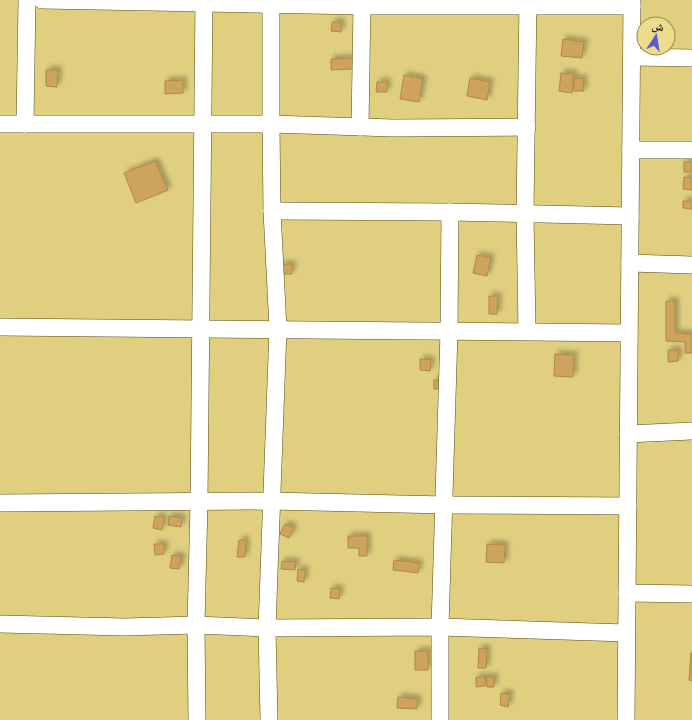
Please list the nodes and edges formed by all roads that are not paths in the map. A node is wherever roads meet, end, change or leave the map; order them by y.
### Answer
1 (27, 0) edge
2 (42, 0) edge
3 (204, 2) edge
4 (271, 2) edge
5 (528, 3) edge
6 (632, 3) edge
7 (362, 6) junction
8 (632, 57) junction
9 (692, 58) edge
10 (0, 124) edge
11 (25, 124) junction
12 (203, 124) junction
13 (271, 124) junction
14 (360, 127) junction
15 (527, 127) junction
16 (631, 150) junction
17 (692, 150) edge
18 (272, 211) junction
19 (450, 212) junction
20 (525, 214) junction
21 (630, 216) junction
22 (630, 264) junction
23 (692, 265) edge
24 (0, 327) edge
25 (201, 328) junction
26 (278, 329) junction
27 (527, 331) junction
28 (449, 332) junction
29 (629, 332) junction
30 (692, 431) edge
31 (628, 434) junction
32 (271, 500) junction
33 (199, 502) junction
34 (0, 503) edge
35 (445, 505) junction
36 (628, 506) junction
37 (627, 593) junction
38 (692, 594) edge
39 (0, 624) edge
40 (196, 625) junction
41 (267, 628) junction
42 (440, 628) junction
43 (626, 632) junction
44 (197, 720) edge
45 (269, 720) edge
46 (440, 720) edge
47 (626, 720) edge

1 - 11 street
2 - 3 street
3 - 4 street
3 - 12 street
4 - 7 street
4 - 13 street
5 - 6 street
5 - 7 street
5 - 15 street
6 - 8 street
7 - 14 street
8 - 9 street
8 - 16 street
10 - 11 street
11 - 12 street
12 - 13 street
12 - 25 street
13 - 14 street
13 - 18 street
14 - 15 street
15 - 20 street
16 - 17 street
16 - 21 street
18 - 19 street
18 - 26 street
19 - 20 street
19 - 28 street
20 - 21 street
20 - 27 street
21 - 22 street
22 - 23 street
22 - 29 street
24 - 25 street
25 - 26 street
25 - 33 street
26 - 28 street
26 - 32 street
27 - 28 street
27 - 29 street
28 - 35 street
29 - 31 street
30 - 31 street
31 - 36 street
32 - 33 street
32 - 35 street
32 - 41 street
33 - 34 street
33 - 40 street
35 - 36 street
35 - 42 street
36 - 37 street
37 - 38 street
37 - 43 street
39 - 40 street
40 - 41 street
40 - 44 street
41 - 42 street
41 - 45 street
42 - 43 street
42 - 46 street
43 - 47 street

